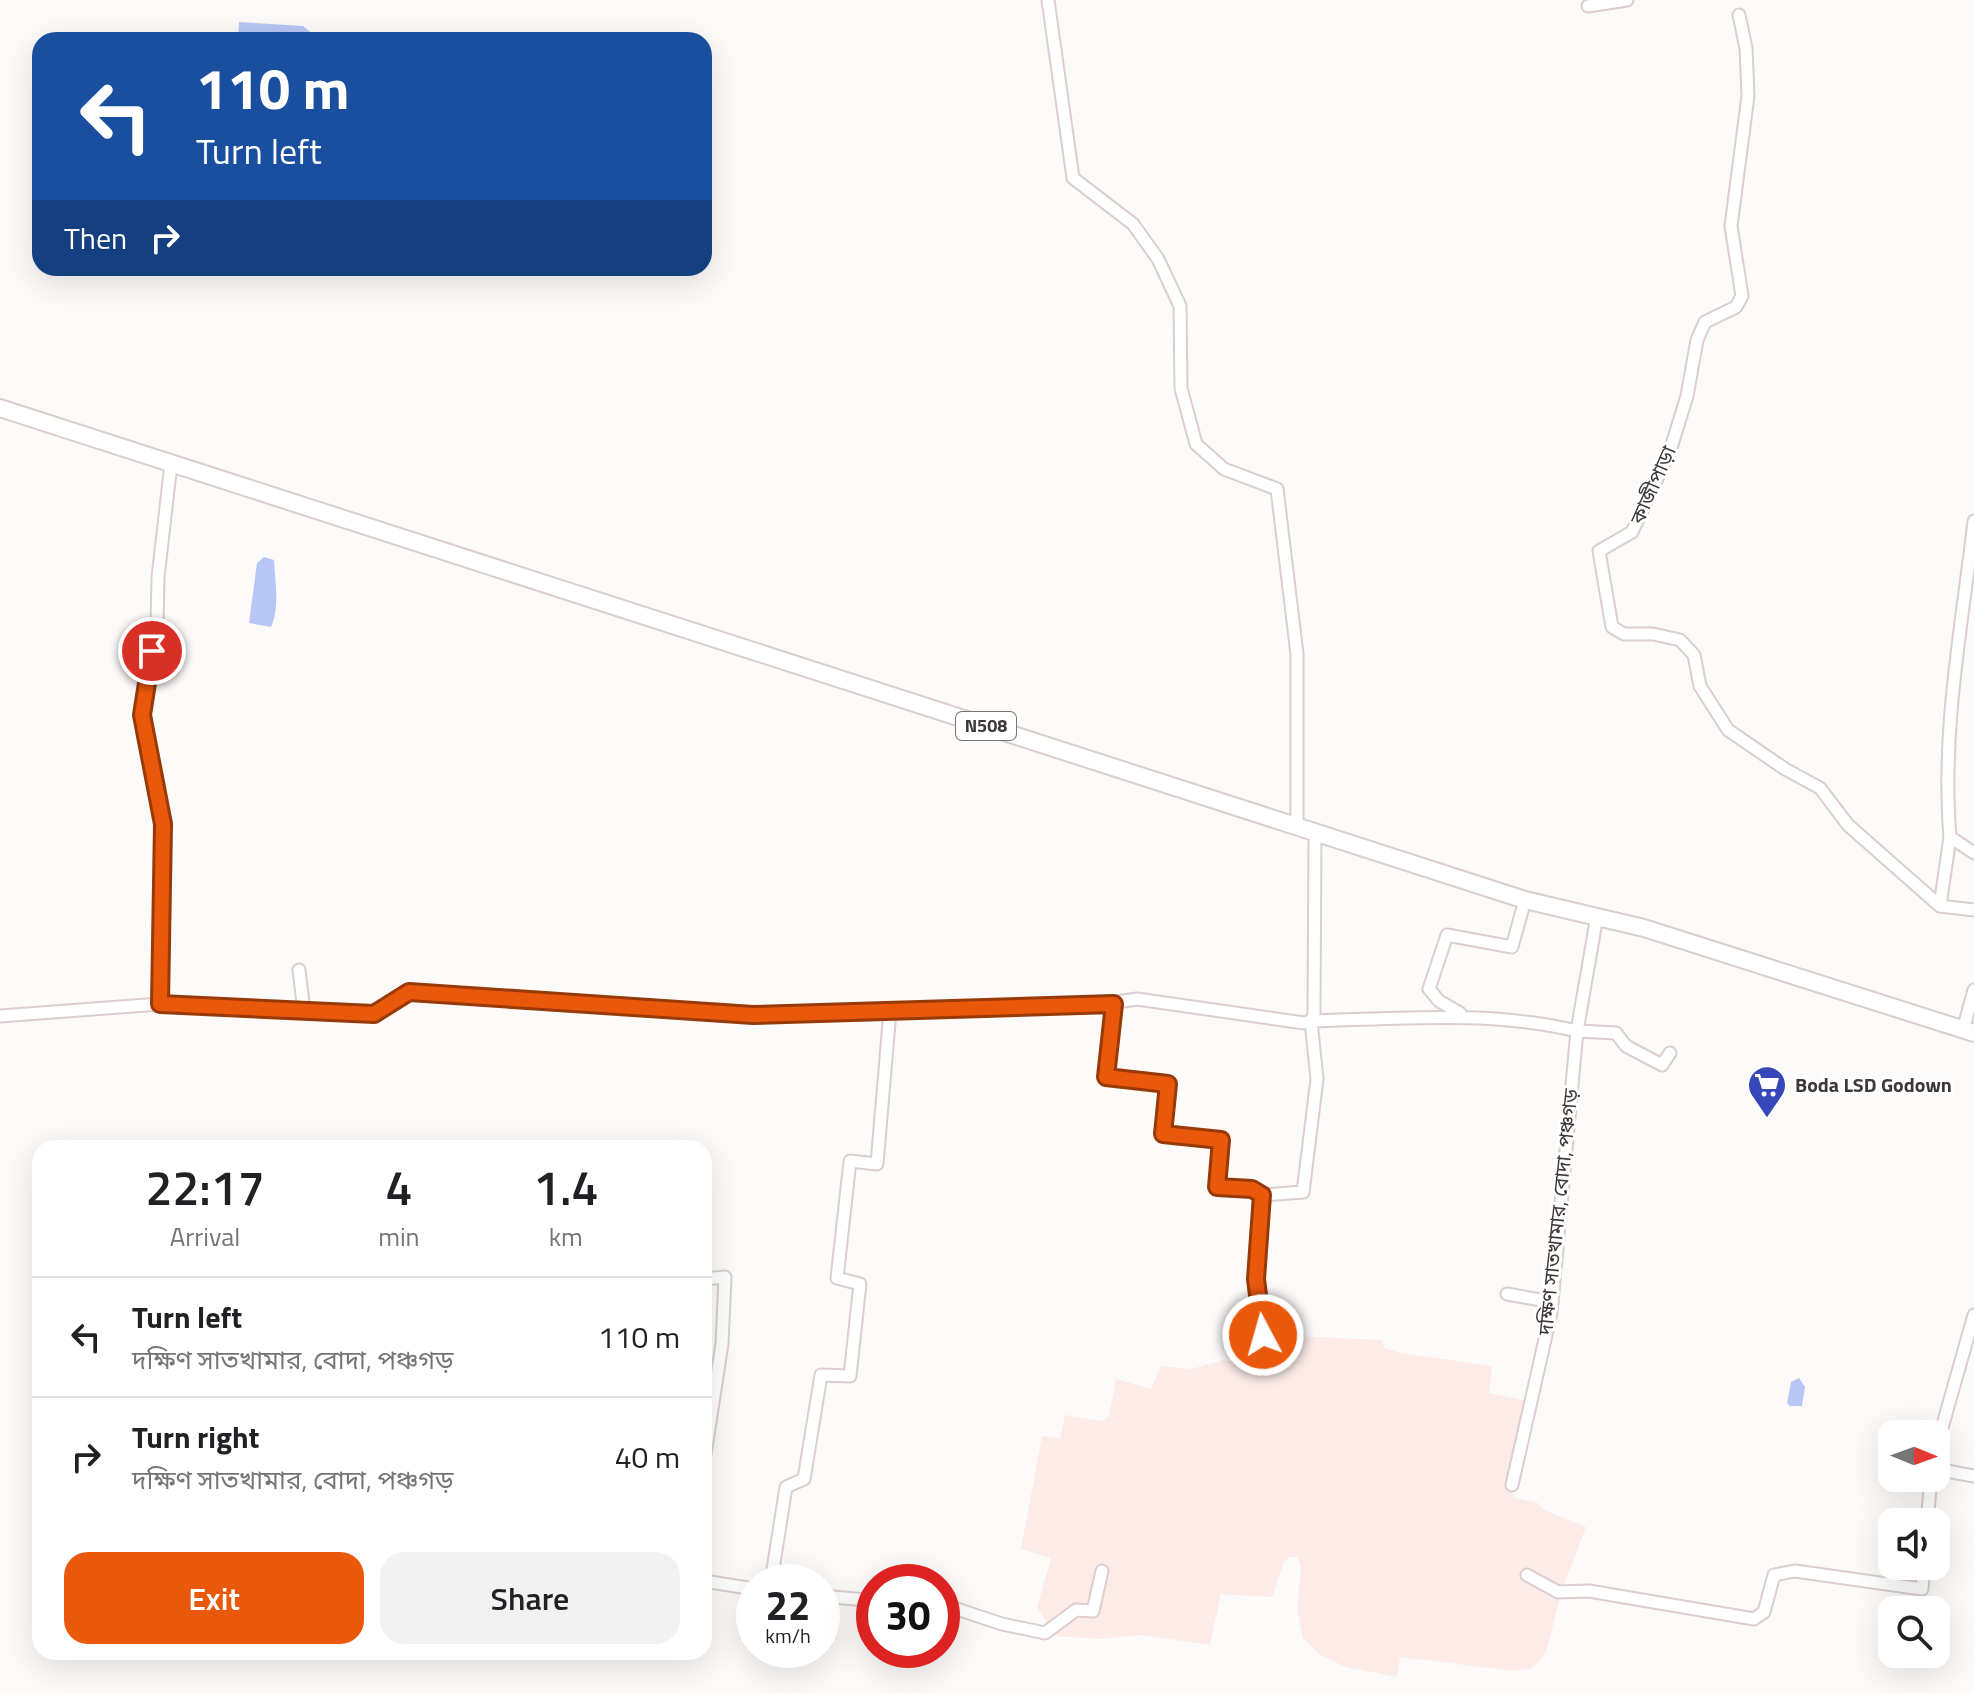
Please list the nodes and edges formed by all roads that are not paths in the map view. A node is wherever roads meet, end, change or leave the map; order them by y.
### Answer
1 (1048, 0) edge
2 (1627, 0) edge
3 (1588, 6) dead end
4 (1739, 15) dead end
5 (0, 408) edge
6 (171, 464) junction
7 (1974, 521) edge
8 (1297, 826) junction
9 (1315, 831) junction
10 (1950, 837) junction
11 (1974, 853) edge
12 (1525, 900) junction
13 (1940, 906) junction
14 (1974, 910) edge
15 (1597, 916) junction
16 (299, 970) dead end
17 (1974, 990) edge
18 (160, 1004) junction
19 (1114, 1004) junction
20 (304, 1011) junction
21 (890, 1011) junction
22 (1460, 1013) dead end
23 (0, 1016) edge
24 (1311, 1021) junction
25 (1577, 1031) junction
26 (1968, 1032) edge
27 (1670, 1053) dead end
28 (1262, 1195) junction
29 (712, 1278) edge
30 (1507, 1294) dead end
31 (1552, 1302) junction
32 (1974, 1315) edge
33 (1263, 1335) dead end
34 (712, 1409) edge
35 (1944, 1420) edge
36 (1950, 1472) edge
37 (1974, 1476) edge
38 (1512, 1485) dead end
39 (774, 1564) edge
40 (1102, 1571) dead end
41 (1527, 1575) dead end
42 (1923, 1580) edge
43 (712, 1582) edge
44 (736, 1586) edge
45 (960, 1610) edge

1 - 8 street
2 - 3 street
4 - 13 street, কাজীপাড়া
5 - 6 highway, N508
6 - 8 highway, N508
6 - 18 street
7 - 10 street
8 - 9 highway, N508
9 - 12 highway, N508
9 - 24 street
10 - 11 street
10 - 13 street
12 - 15 highway, N508
12 - 22 street
13 - 14 street
15 - 25 street, দক্ষিণ সাতখামার, বোদা, পঞ্চগড়
15 - 26 highway, N508
16 - 20 street
17 - 26 street
18 - 20 street
18 - 23 street
19 - 21 street
19 - 24 street
19 - 28 street
20 - 21 street
21 - 39 street
24 - 25 street
24 - 28 street
25 - 27 street
25 - 31 street, দক্ষিণ সাতখামার, বোদা, পঞ্চগড়
28 - 33 street
29 - 34 street
30 - 31 street
31 - 38 street, দক্ষিণ সাতখামার, বোদা, পঞ্চগড়
32 - 35 street
36 - 37 street
40 - 45 street
41 - 42 street
43 - 44 street

